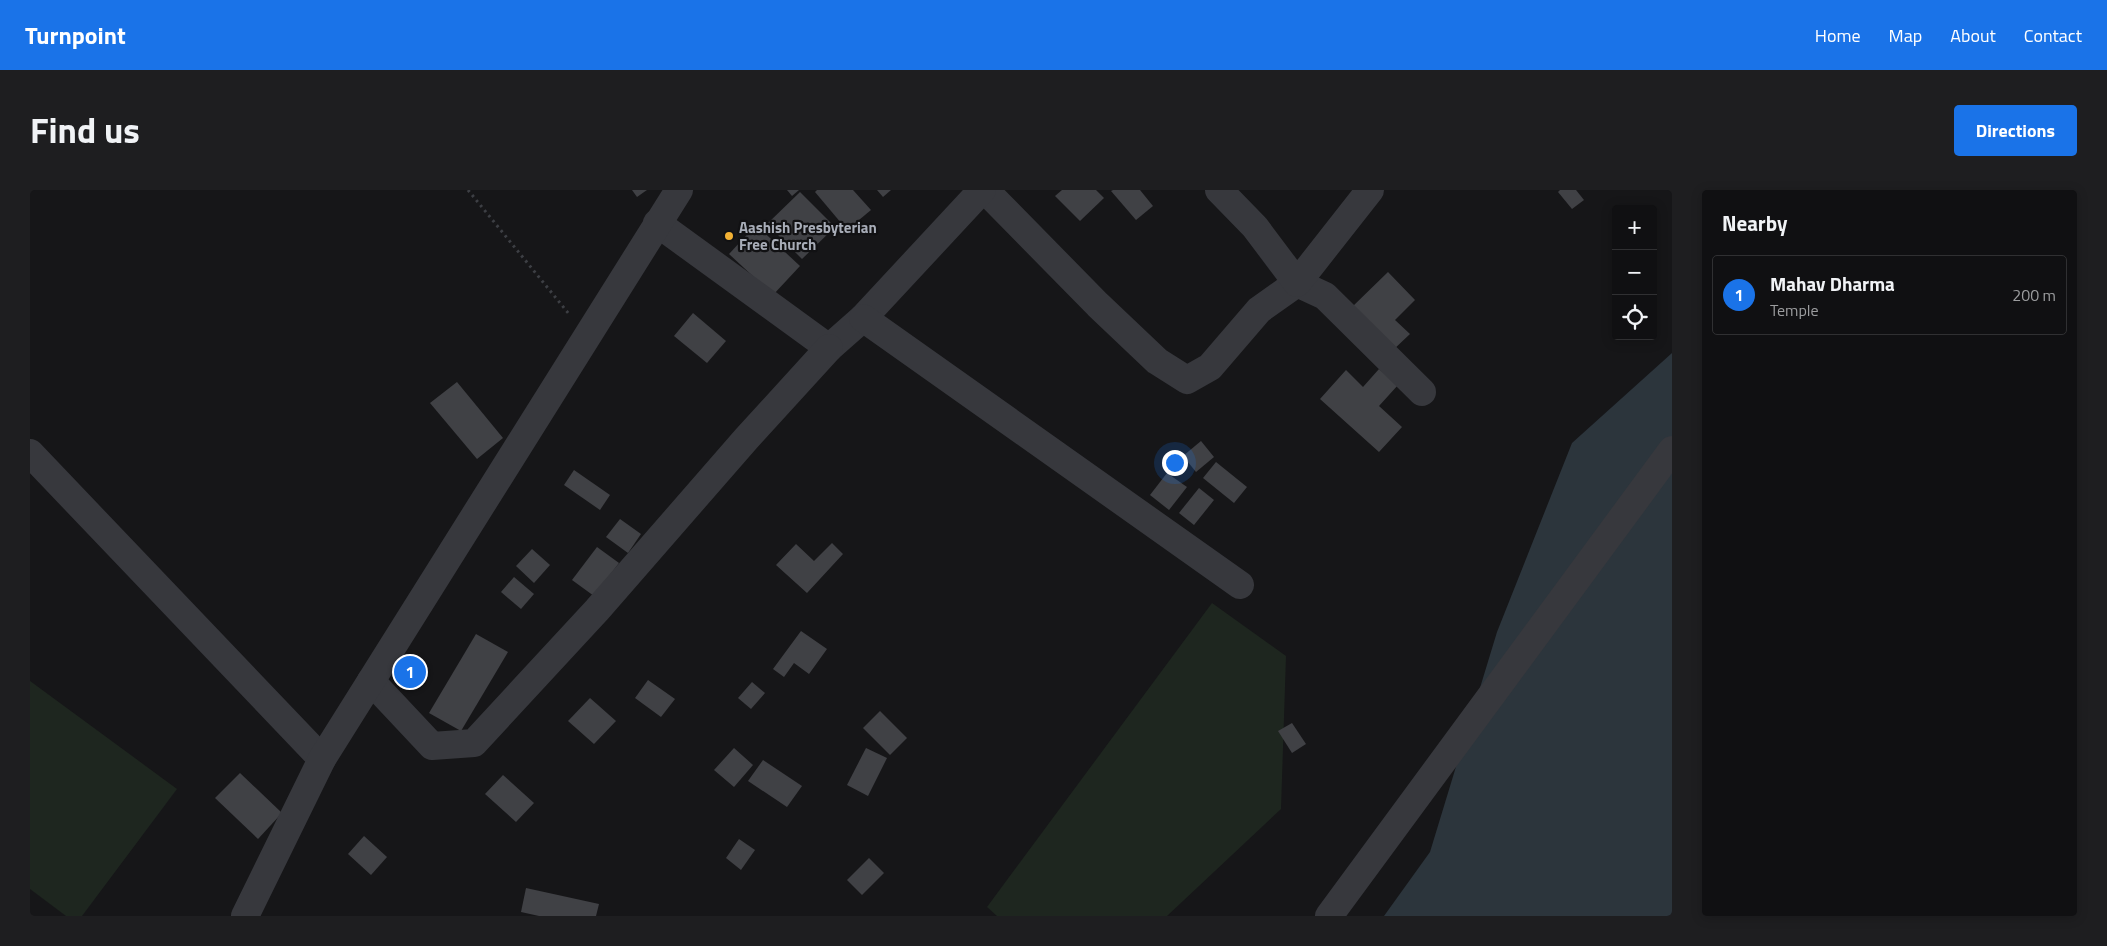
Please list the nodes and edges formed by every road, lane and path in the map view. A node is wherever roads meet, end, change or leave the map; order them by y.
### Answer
1 (468, 190) edge
2 (678, 190) edge
3 (983, 190) edge
4 (1220, 190) edge
5 (1370, 190) edge
6 (657, 223) junction
7 (1297, 283) junction
8 (864, 318) junction
9 (588, 334) junction
10 (829, 348) junction
11 (1422, 392) dead end
12 (1672, 450) edge
13 (30, 453) edge
14 (1240, 585) dead end
15 (372, 681) junction
16 (322, 759) junction
17 (244, 916) edge
18 (1329, 916) edge

1 - 9 path
2 - 6 street
3 - 7 street
3 - 8 street
4 - 7 street
5 - 7 street
6 - 9 street
6 - 10 street
7 - 11 street
8 - 10 street
8 - 14 street
9 - 15 street
10 - 15 street
12 - 18 street
13 - 16 street
15 - 16 street
16 - 17 street

